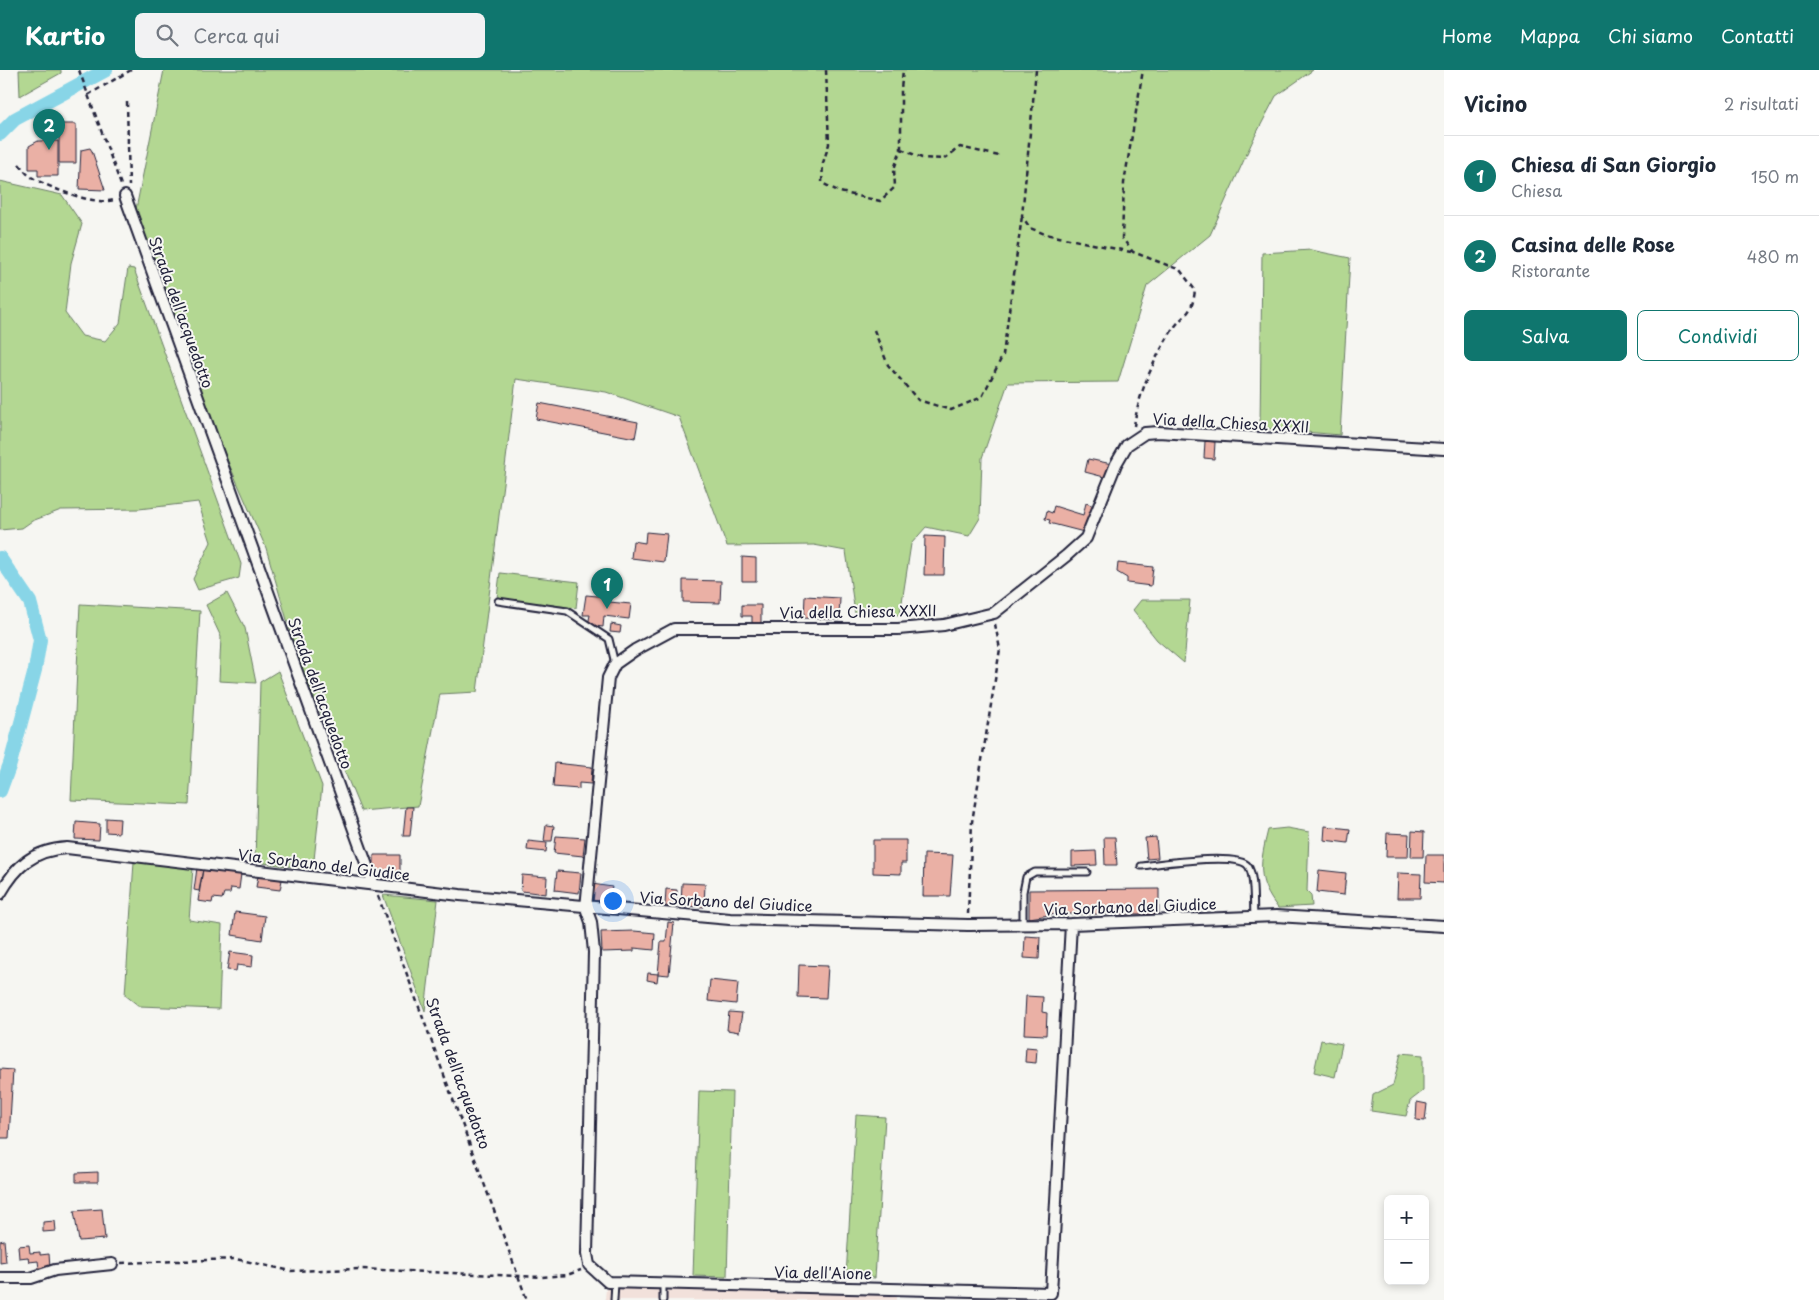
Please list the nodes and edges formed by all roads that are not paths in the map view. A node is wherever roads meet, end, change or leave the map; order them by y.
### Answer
1 (125, 196) road end
2 (1444, 449) edge
3 (498, 601) dead end
4 (615, 664) junction
5 (1141, 866) dead end
6 (1087, 872) dead end
7 (374, 885) junction
8 (0, 894) edge
9 (586, 908) junction
10 (1254, 916) junction
11 (1071, 924) junction
12 (1022, 925) junction
13 (1444, 926) edge
14 (112, 1264) road end
15 (0, 1278) edge
16 (615, 1282) junction
17 (663, 1283) junction
18 (614, 1300) edge
19 (663, 1300) edge

1 - 7 street, Strada dell'acquedotto
2 - 4 street, Via della Chiesa XXXII
3 - 4 lane
4 - 9 street
5 - 10 lane
6 - 12 lane
7 - 8 street, Via Sorbano del Giudice
7 - 9 street, Via Sorbano del Giudice
9 - 12 street, Via Sorbano del Giudice
9 - 16 street, Via dell'Aione
10 - 11 street, Via Sorbano del Giudice
10 - 13 street, Via Sorbano del Giudice
11 - 12 street, Via Sorbano del Giudice
11 - 17 street, Via dell'Aione
14 - 15 street
16 - 17 street, Via dell'Aione
16 - 18 lane
17 - 19 lane

